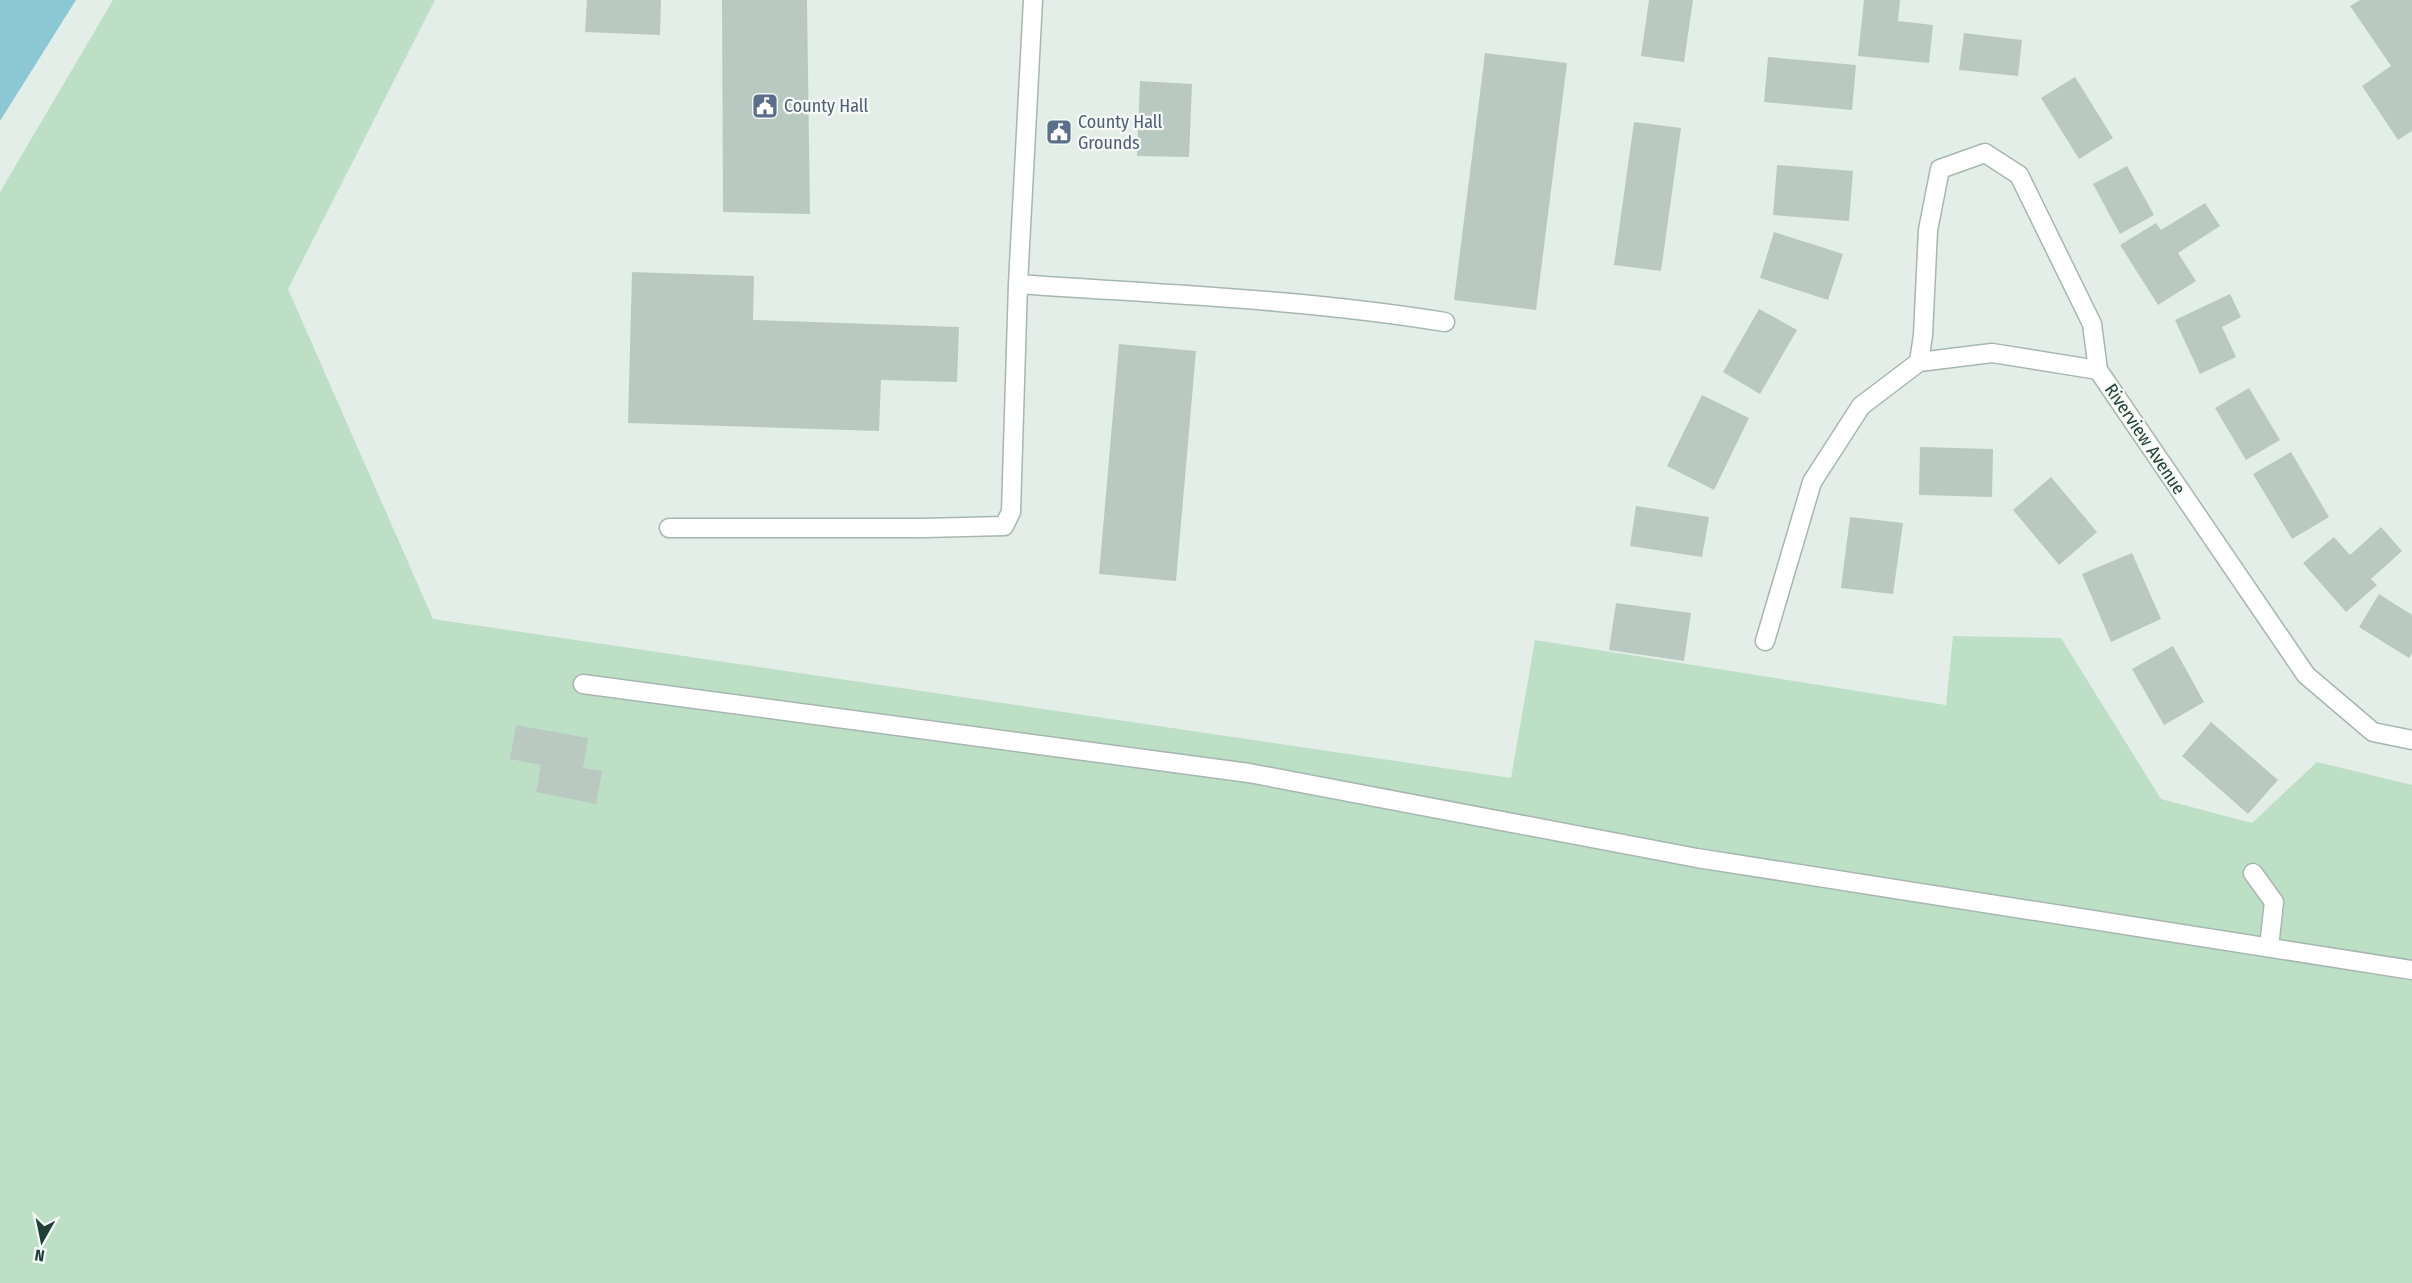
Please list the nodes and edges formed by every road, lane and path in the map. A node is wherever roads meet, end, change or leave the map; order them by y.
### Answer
1 (1033, 0) edge
2 (1018, 284) junction
3 (1445, 322) dead end
4 (1919, 362) junction
5 (2098, 369) junction
6 (669, 528) dead end
7 (1765, 641) dead end
8 (583, 684) dead end
9 (2412, 740) edge
10 (2253, 873) dead end
11 (2269, 947) junction
12 (2412, 970) edge

1 - 2 street
2 - 3 street
2 - 6 street
4 - 5 street, Riverview Avenue
4 - 5 street
4 - 7 street
5 - 9 street, Riverview Avenue
8 - 11 street
10 - 11 street
11 - 12 street

